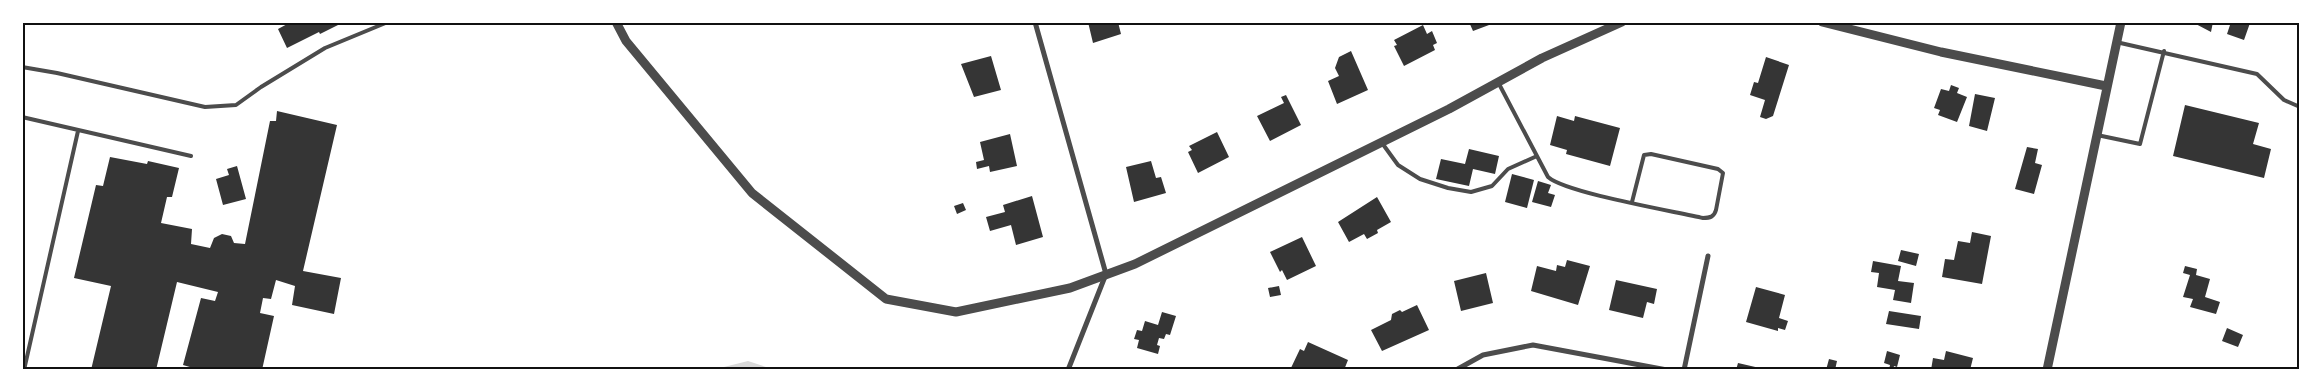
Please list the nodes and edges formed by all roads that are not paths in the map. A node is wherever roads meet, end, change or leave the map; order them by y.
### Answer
1 (388, 22) edge
2 (616, 22) edge
3 (1035, 22) edge
4 (1622, 22) edge
5 (1822, 22) edge
6 (2121, 22) edge
7 (2116, 42) junction
8 (2164, 51) junction
9 (22, 68) edge
10 (1498, 82) junction
11 (2106, 86) junction
12 (2300, 108) edge
13 (22, 117) edge
14 (78, 130) junction
15 (2097, 135) junction
16 (1382, 143) junction
17 (191, 156) dead end
18 (1537, 156) junction
19 (1632, 202) junction
20 (1708, 256) dead end
21 (1106, 274) junction
22 (24, 370) edge
23 (1068, 370) edge
24 (1456, 370) edge
25 (1667, 370) edge
26 (1684, 370) edge
27 (2047, 370) edge

1 - 9 lane
2 - 21 street
3 - 21 street
4 - 10 street
5 - 11 street
6 - 7 street
7 - 8 lane
7 - 11 street
8 - 12 lane
8 - 15 lane
10 - 16 street
10 - 18 lane
11 - 15 street
13 - 14 lane
14 - 17 lane
14 - 22 lane
15 - 27 street
16 - 18 lane
16 - 21 street
18 - 19 lane
19 - 19 lane
20 - 26 street
21 - 23 street
24 - 25 street

